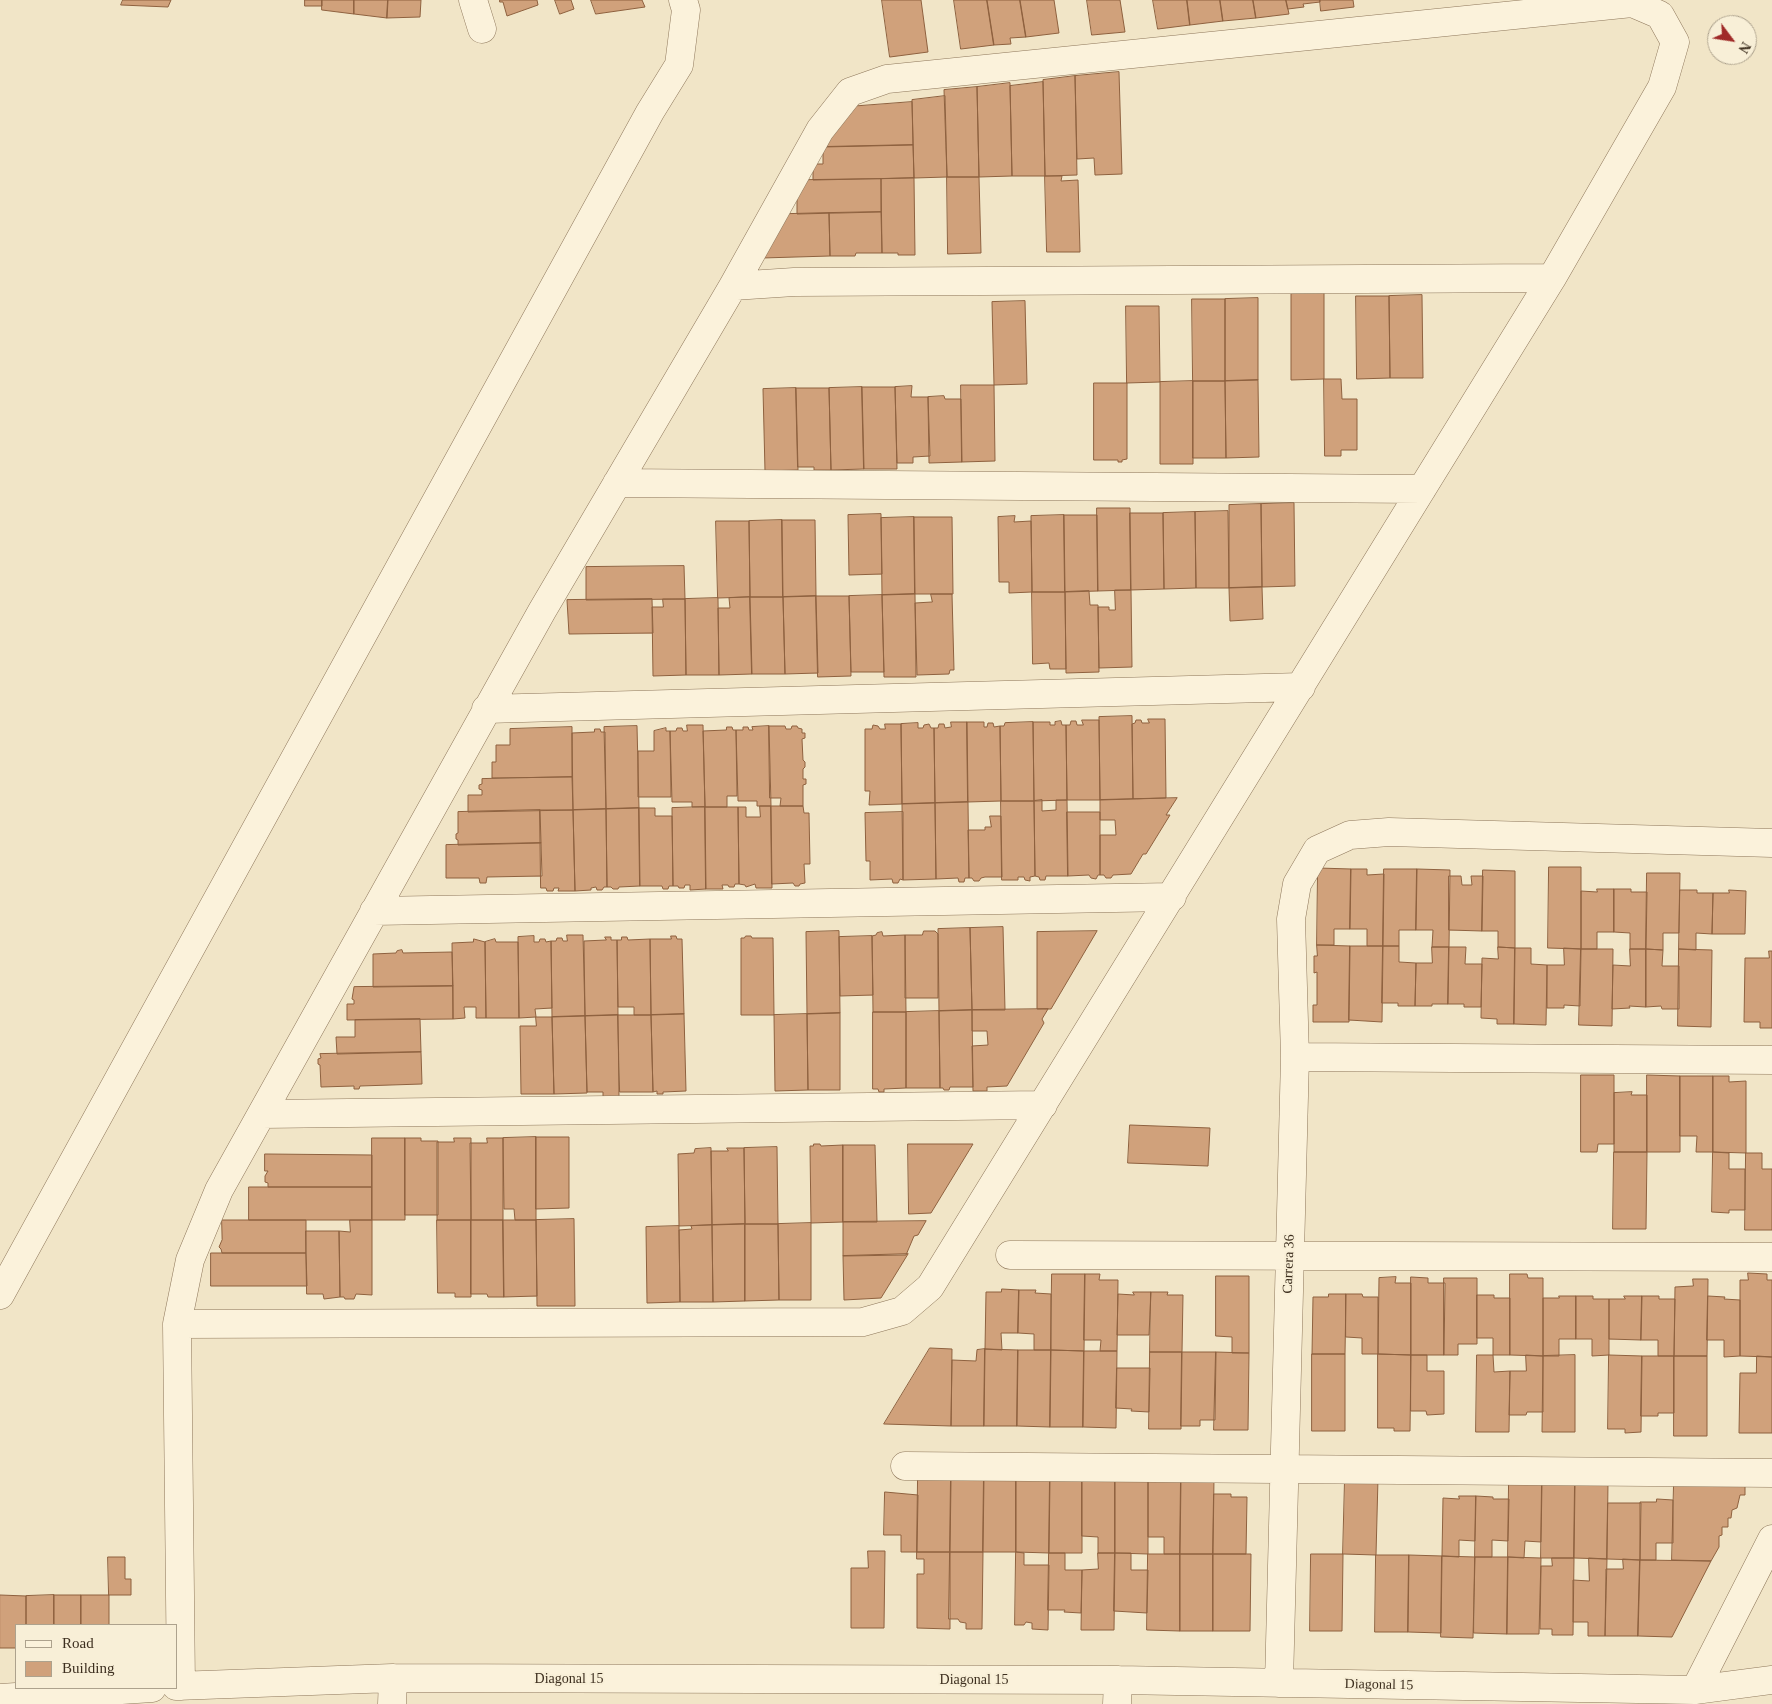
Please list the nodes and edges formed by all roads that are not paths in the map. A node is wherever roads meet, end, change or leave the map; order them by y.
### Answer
1 (473, 0) edge
2 (682, 0) edge
3 (482, 29) dead end
4 (1552, 278) junction
5 (733, 286) junction
6 (617, 483) junction
7 (1422, 490) junction
8 (1301, 687) junction
9 (486, 709) junction
10 (1772, 843) edge
11 (1172, 897) junction
12 (374, 911) junction
13 (1295, 1057) junction
14 (1772, 1060) edge
15 (1043, 1105) junction
16 (262, 1114) junction
17 (1010, 1255) dead end
18 (1290, 1255) junction
19 (1772, 1257) edge
20 (0, 1295) edge
21 (177, 1324) junction
22 (905, 1466) dead end
23 (1284, 1470) junction
24 (1772, 1473) edge
25 (1772, 1539) edge
26 (1772, 1680) edge
27 (1279, 1683) junction
28 (179, 1686) edge
29 (137, 1689) edge
30 (1695, 1690) junction
31 (392, 1691) edge
32 (1117, 1692) edge
33 (0, 1698) edge

1 - 3 street
2 - 20 street
4 - 5 street
4 - 5 street
4 - 7 street
5 - 6 street
6 - 7 street
6 - 9 street
7 - 8 street
8 - 9 street
8 - 11 street
9 - 12 street
10 - 13 street, Carrera 36
11 - 12 street
11 - 15 street
12 - 16 street
13 - 14 street
13 - 18 street, Carrera 36
15 - 16 street
15 - 21 street
16 - 21 street
17 - 18 street
18 - 19 street
18 - 23 street, Carrera 36
21 - 28 street
22 - 23 street
23 - 24 street
23 - 27 street, Carrera 36
25 - 30 street
26 - 30 street, Diagonal 15
27 - 30 street, Diagonal 15
27 - 32 street, Diagonal 15
28 - 31 street, Diagonal 15
29 - 33 street
31 - 32 street, Diagonal 15

